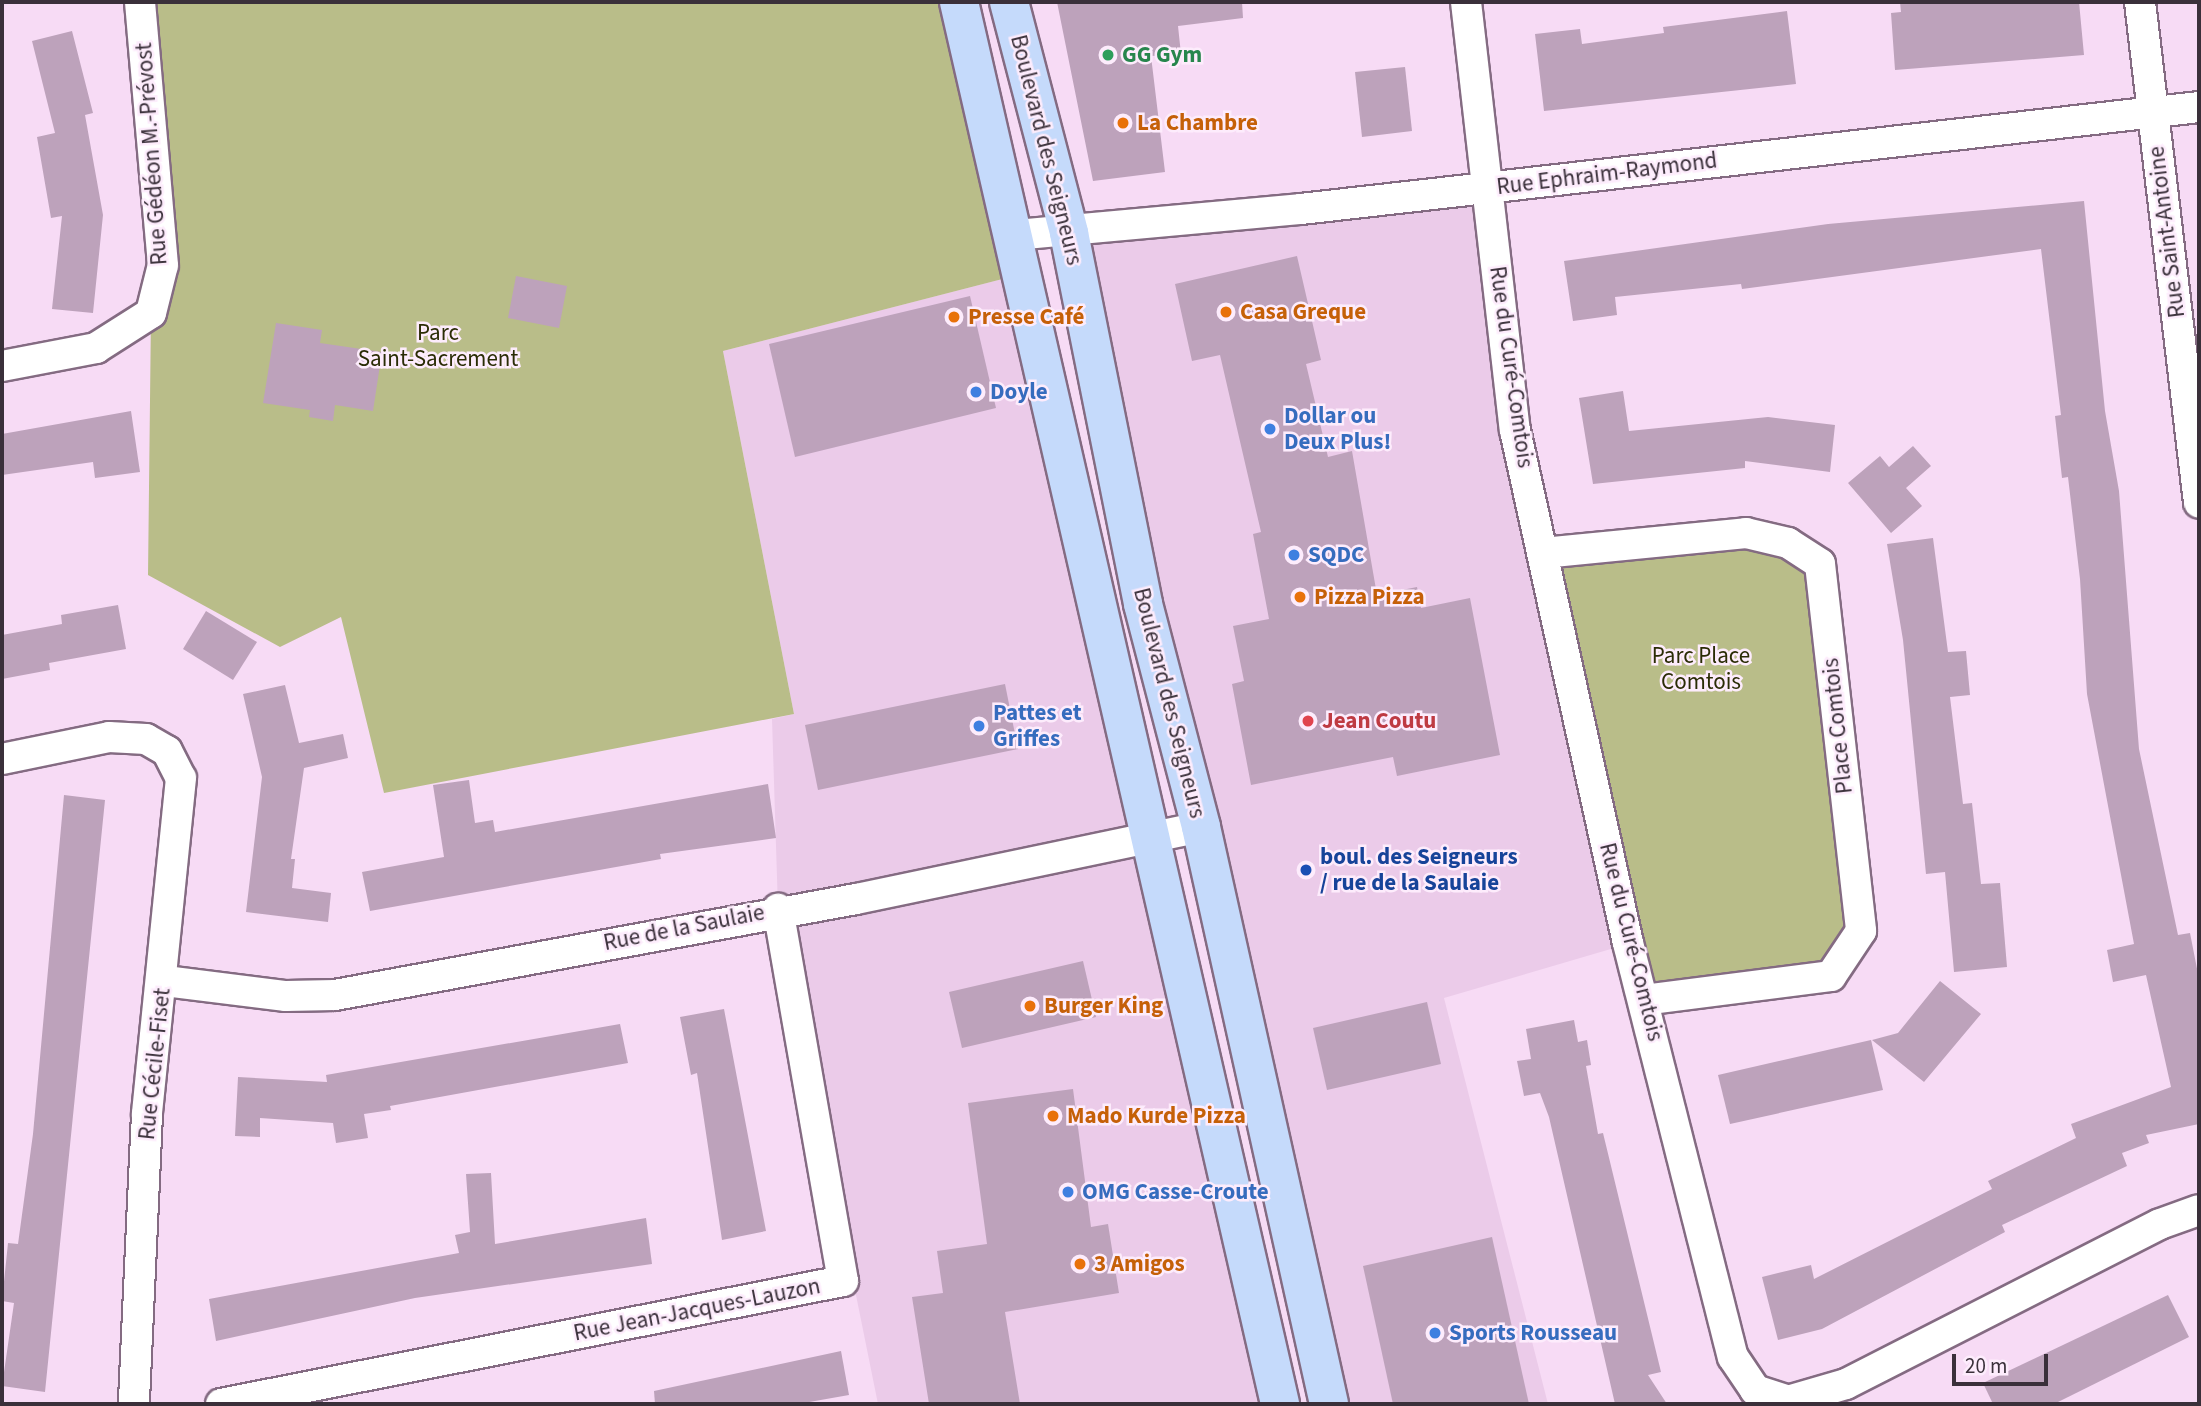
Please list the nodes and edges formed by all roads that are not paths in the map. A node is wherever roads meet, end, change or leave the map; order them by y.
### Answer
1 (140, 2) edge
2 (959, 2) edge
3 (1009, 2) edge
4 (1466, 2) edge
5 (2140, 2) edge
6 (2199, 107) edge
7 (2152, 112) junction
8 (1489, 188) junction
9 (1069, 233) junction
10 (1014, 236) junction
11 (2, 366) edge
12 (2199, 503) edge
13 (1543, 553) junction
14 (2, 759) edge
15 (1201, 827) junction
16 (1150, 841) junction
17 (778, 909) junction
18 (165, 981) junction
19 (1644, 1000) junction
20 (2199, 1210) edge
21 (134, 1404) edge
22 (221, 1404) edge
23 (1280, 1404) edge
24 (1329, 1404) edge

1 - 11 street, Rue Gédéon M.-Prévost
2 - 10 main road, Boulevard des Seigneurs
3 - 9 main road, Boulevard des Seigneurs
4 - 8 street, Rue du Curé-Comtois
5 - 7 street, Rue Saint-Antoine
6 - 7 street, Rue Ephraim-Raymond
7 - 8 street, Rue Ephraim-Raymond
7 - 12 street, Rue Saint-Antoine
8 - 9 street, Rue Ephraim-Raymond
8 - 13 street, Rue du Curé-Comtois
9 - 10 street, Rue Ephraim-Raymond
9 - 15 main road, Boulevard des Seigneurs
10 - 16 main road, Boulevard des Seigneurs
13 - 19 street, Rue du Curé-Comtois
13 - 19 street, Place Comtois
14 - 18 street, Rue Cécile-Fiset
15 - 16 street, Rue de la Saulaie
15 - 24 main road, Boulevard des Seigneurs
16 - 17 street, Rue de la Saulaie
16 - 23 main road, Boulevard des Seigneurs
17 - 18 street, Rue de la Saulaie
17 - 22 street, Rue Jean-Jacques-Lauzon
18 - 21 street, Rue Cécile-Fiset
19 - 20 street, Rue du Curé-Comtois

